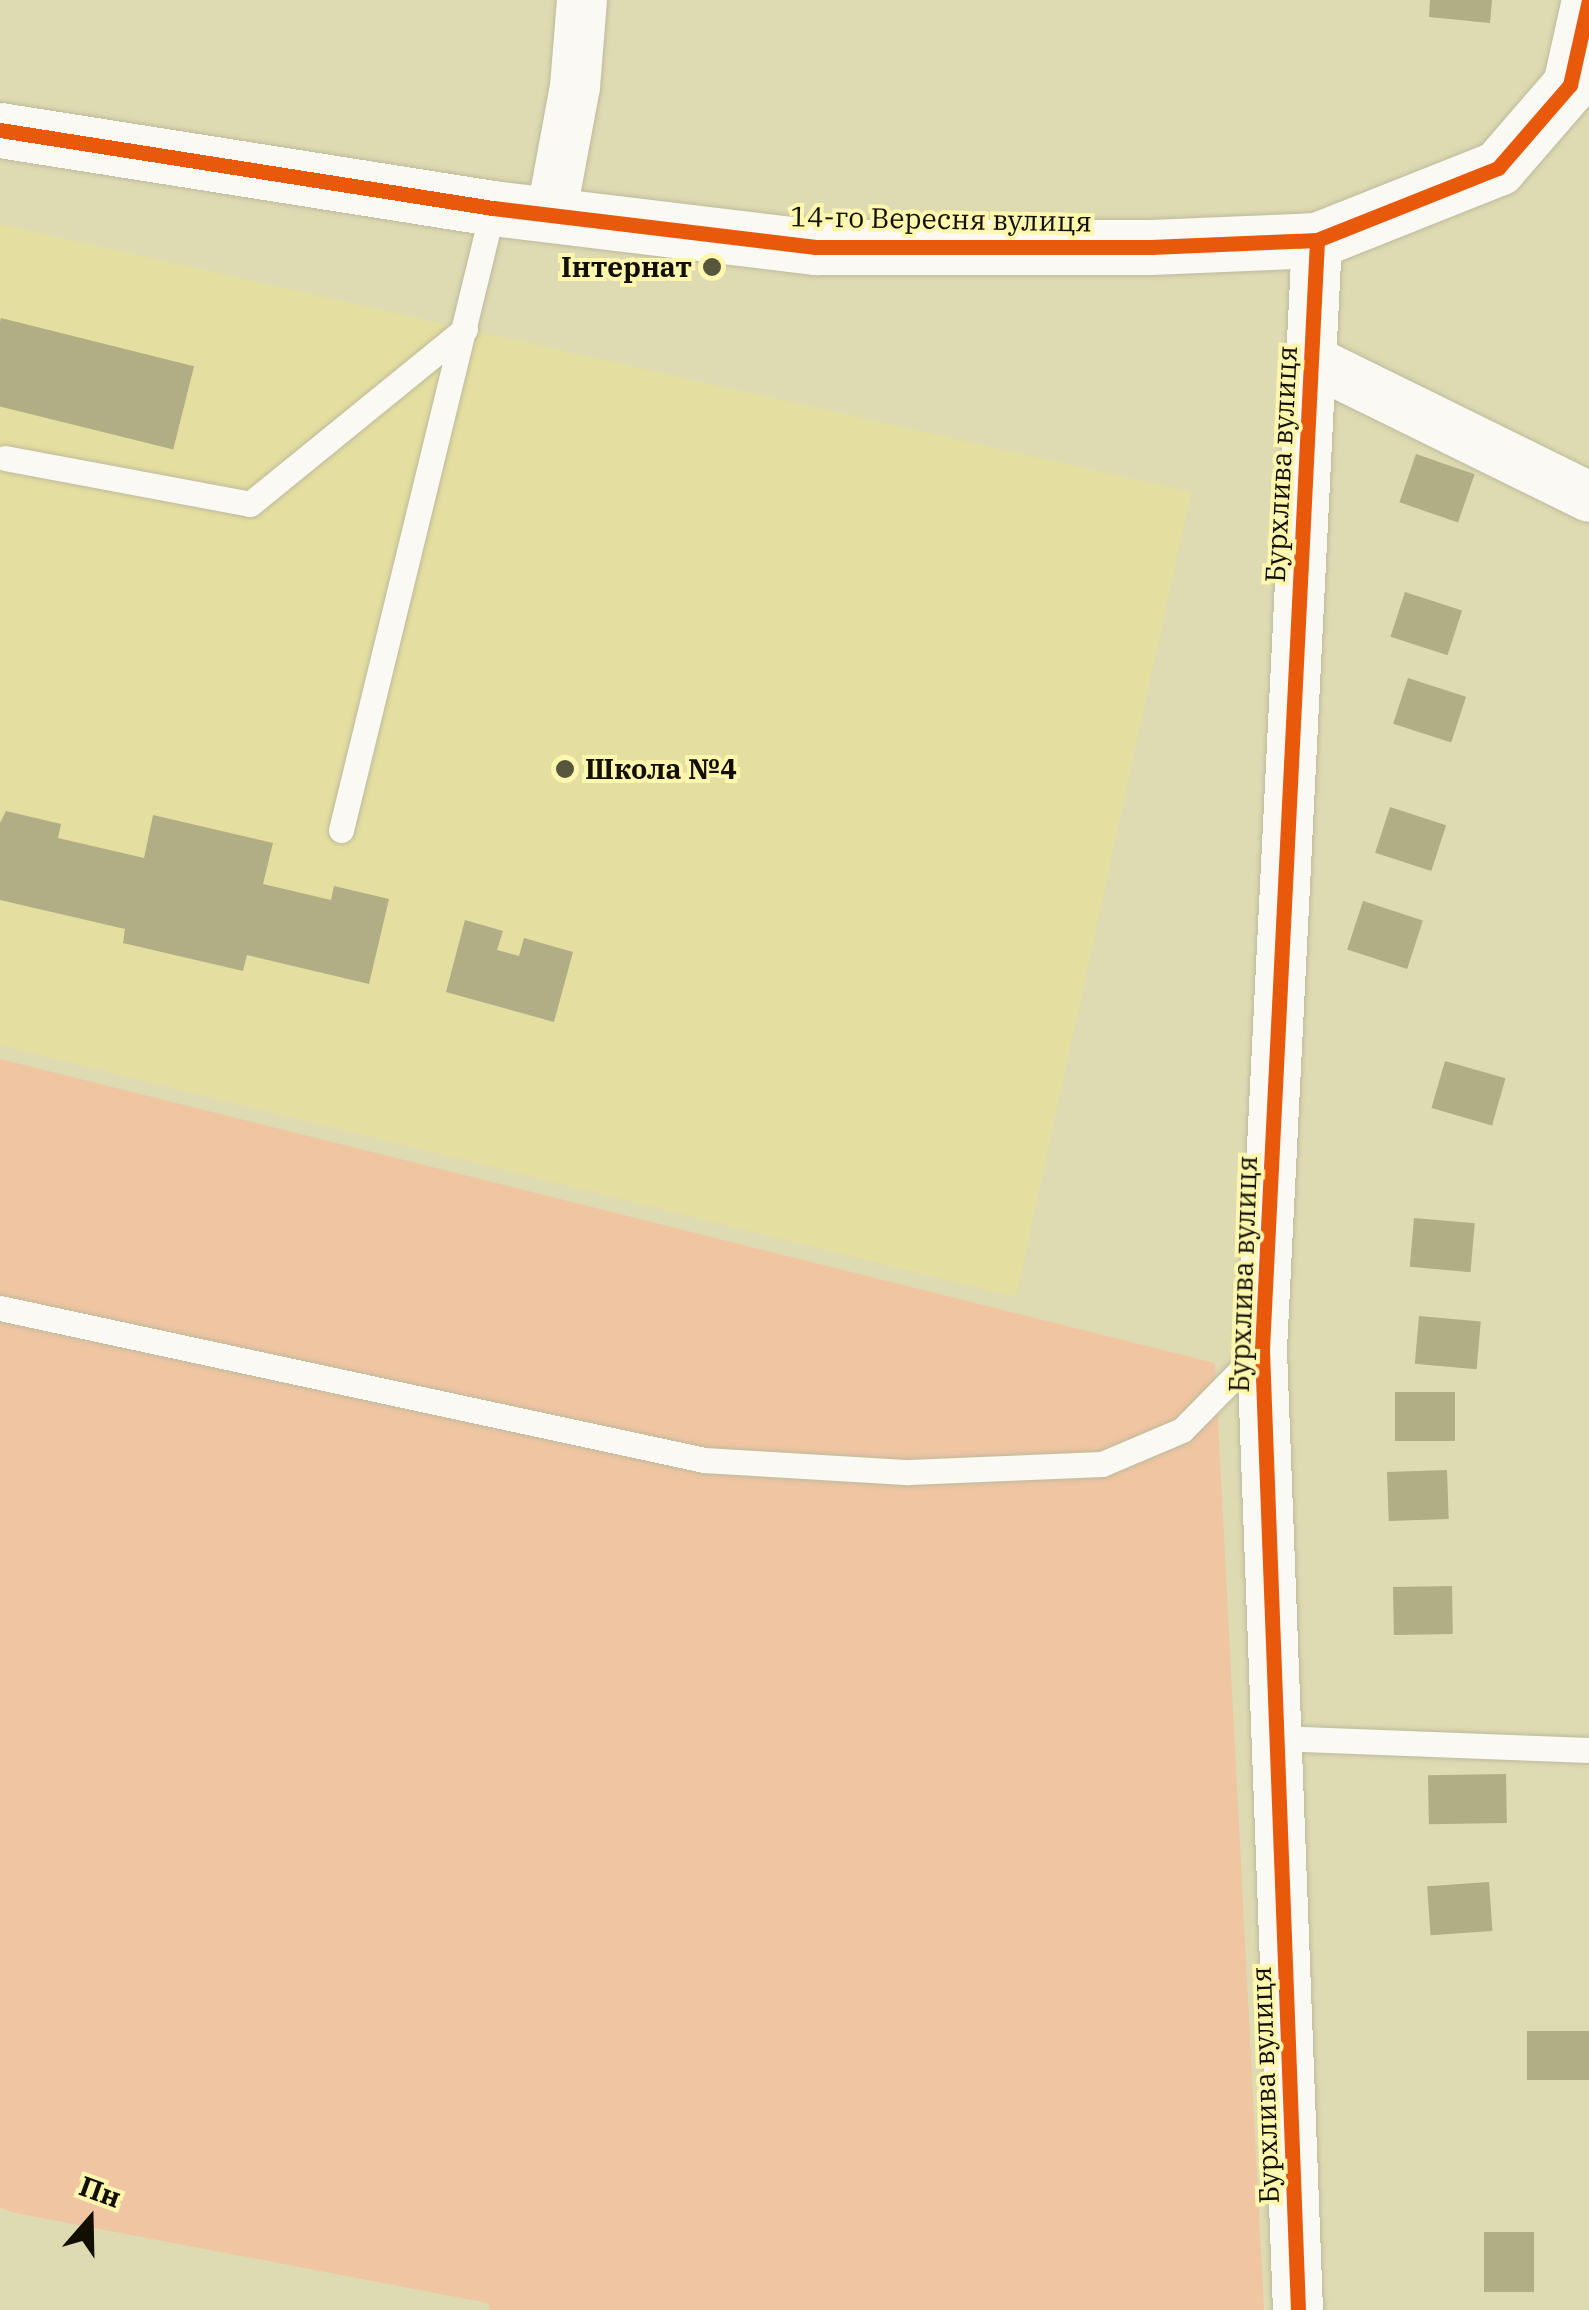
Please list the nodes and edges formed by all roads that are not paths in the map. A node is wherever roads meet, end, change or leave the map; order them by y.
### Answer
1 (582, 0) edge
2 (1588, 0) edge
3 (0, 130) edge
4 (493, 208) junction
5 (551, 216) junction
6 (1317, 240) junction
7 (465, 329) junction
8 (1311, 360) junction
9 (5, 458) dead end
10 (1589, 497) edge
11 (341, 830) dead end
12 (0, 1308) edge
13 (1262, 1350) junction
14 (1276, 1738) junction
15 (1589, 1750) edge
16 (1298, 2310) edge

1 - 5 street
2 - 6 street, 14-го Вересня вулиця
3 - 4 street, 14-го Вересня вулиця
4 - 5 street, 14-го Вересня вулиця
4 - 7 lane
5 - 6 street, 14-го Вересня вулиця
6 - 8 street, Бурхлива вулиця
7 - 9 lane
7 - 11 lane
8 - 10 street, Бурхлива вулиця
8 - 13 street, Бурхлива вулиця
12 - 13 lane
13 - 14 street, Бурхлива вулиця
14 - 15 lane
14 - 16 street, Бурхлива вулиця

